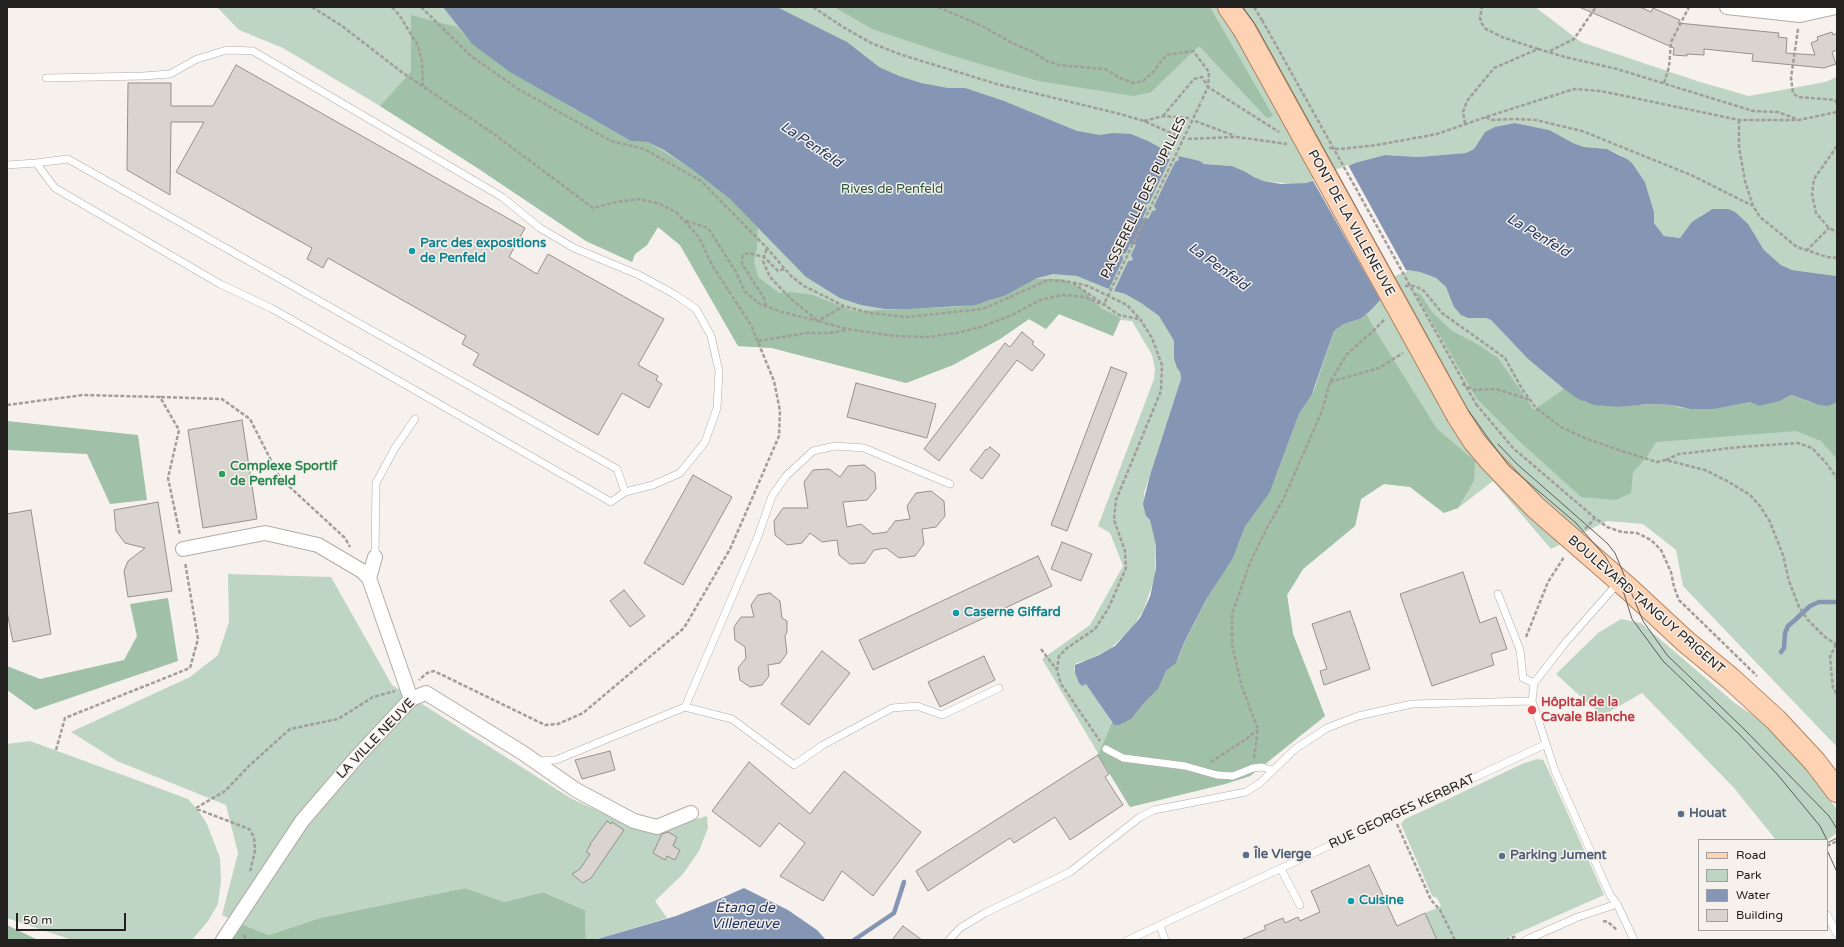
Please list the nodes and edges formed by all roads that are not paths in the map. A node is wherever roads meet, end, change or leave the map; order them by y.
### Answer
1 (1229, 7) edge
2 (1727, 7) edge
3 (1836, 7) edge
4 (1763, 9) edge
5 (46, 78) dead end
6 (36, 163) junction
7 (7, 165) edge
8 (1458, 416) joint
9 (414, 419) dead end
10 (950, 484) dead end
11 (625, 492) junction
12 (183, 549) road end
13 (374, 557) joint
14 (366, 575) junction
15 (1620, 581) junction
16 (1498, 594) dead end
17 (1534, 682) junction
18 (999, 688) dead end
19 (409, 693) junction
20 (1532, 701) junction
21 (685, 707) junction
22 (1546, 744) junction
23 (1106, 749) road end
24 (534, 761) junction
25 (1272, 770) junction
26 (1837, 791) edge
27 (692, 813) dead end
28 (1281, 870) junction
29 (1617, 904) junction
30 (1300, 905) dead end
31 (1828, 917) edge
32 (1160, 926) junction
33 (1837, 934) edge
34 (223, 940) edge
35 (949, 940) edge
36 (1128, 940) edge
37 (1166, 940) edge
38 (1526, 940) edge
39 (1634, 940) edge

1 - 8 main road, PONT DE LA VILLENEUVE, bridge
2 - 4 street
3 - 4 street
5 - 11 lane
6 - 7 lane
6 - 11 lane
6 - 11 lane
8 - 15 main road, BOULEVARD TANGUY PRIGENT
9 - 13 lane
10 - 21 lane
12 - 14 street
13 - 14 street
14 - 19 street
15 - 17 lane
15 - 26 main road, BOULEVARD TANGUY PRIGENT
16 - 17 lane
17 - 20 lane
18 - 21 lane
19 - 24 street, LA VILLE NEUVE
19 - 34 street, LA VILLE NEUVE
20 - 22 lane
20 - 25 lane
21 - 24 lane
22 - 28 lane, RUE GEORGES KERBRAT
22 - 29 lane
23 - 25 lane
24 - 27 street, LA VILLE NEUVE
25 - 35 lane
28 - 30 lane
28 - 32 lane, RUE GEORGES KERBRAT
29 - 38 lane
29 - 39 lane
31 - 33 lane
32 - 36 lane, RUE GEORGES KERBRAT
32 - 37 lane

